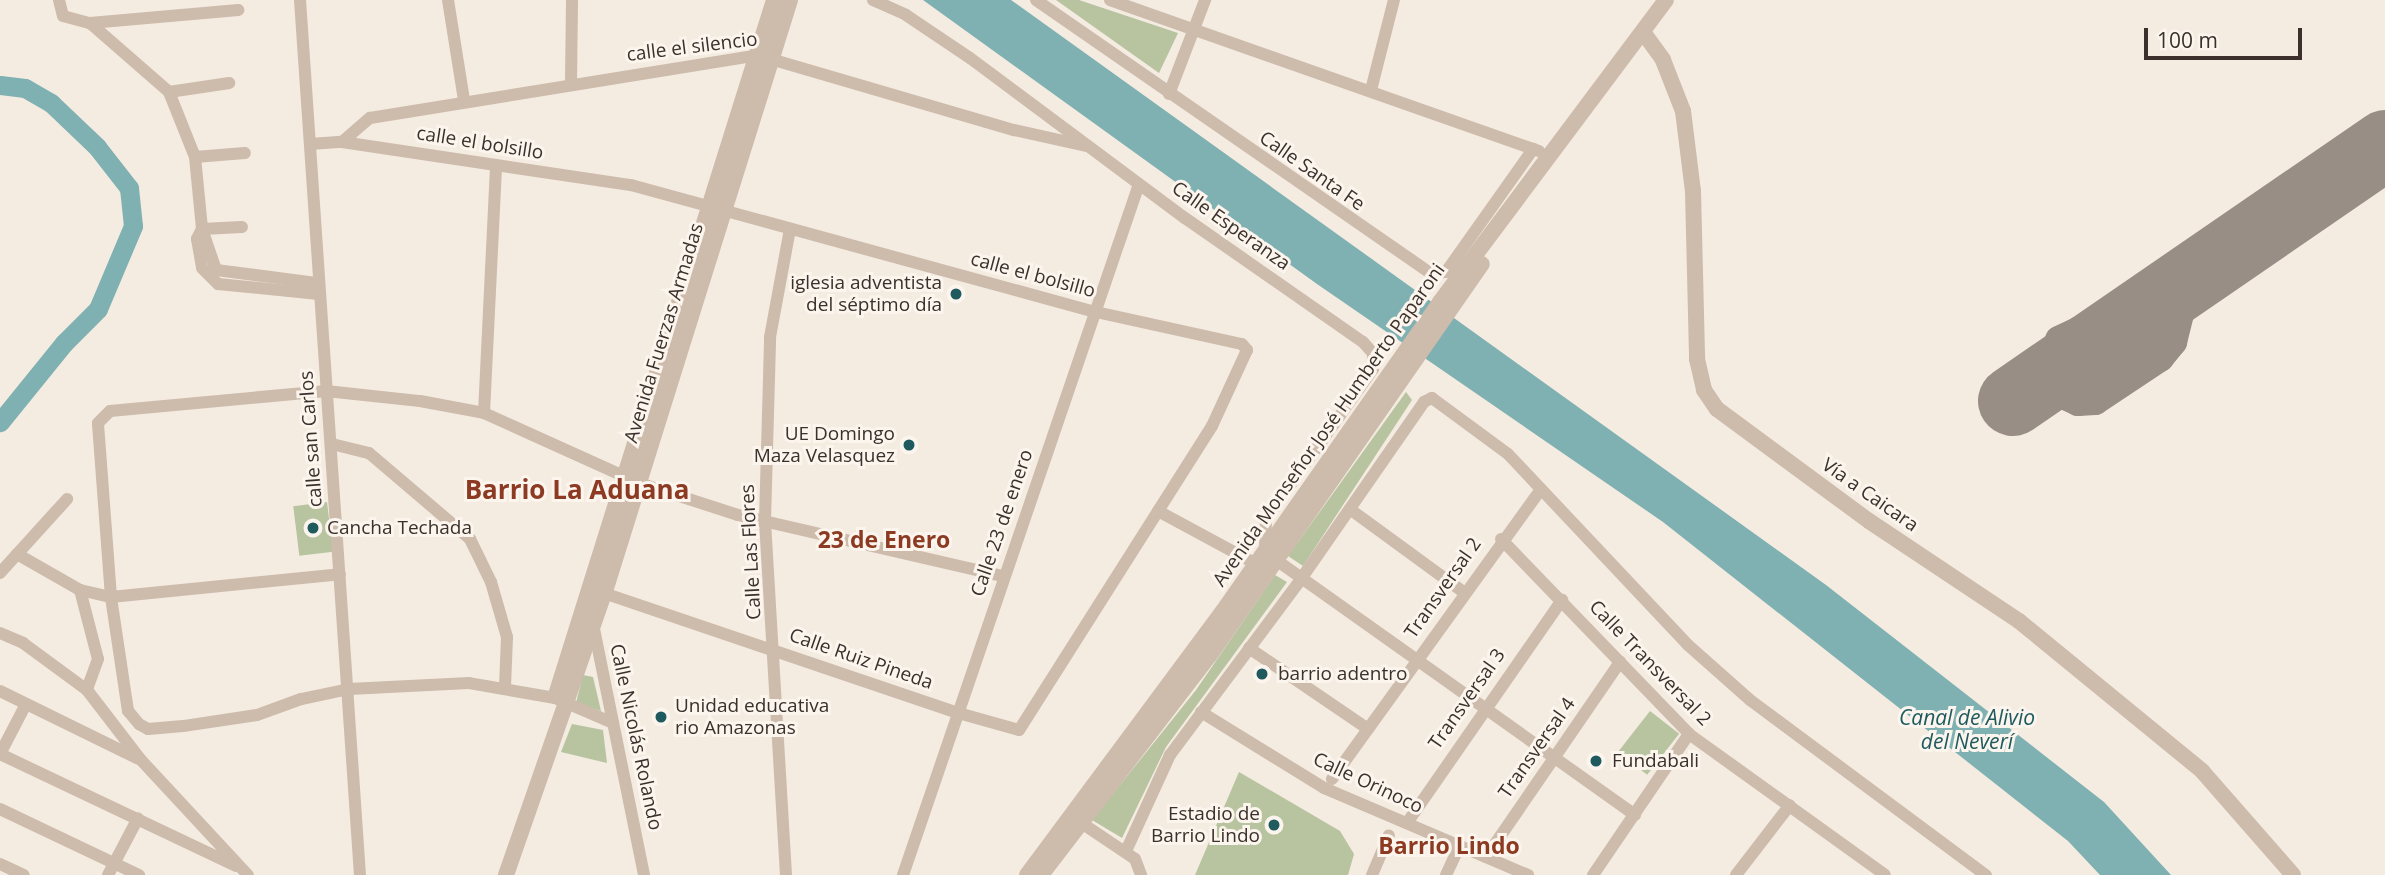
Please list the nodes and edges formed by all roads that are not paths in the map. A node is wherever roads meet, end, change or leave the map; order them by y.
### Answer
1 (59, 0) edge
2 (300, 0) edge
3 (448, 0) edge
4 (572, 0) edge
5 (774, 0) edge
6 (790, 0) edge
7 (873, 0) edge
8 (1036, 0) edge
9 (1110, 0) edge
10 (1205, 0) edge
11 (1394, 0) edge
12 (1667, 0) edge
13 (1678, 0) edge
14 (207, 6) edge
15 (238, 10) dead end
16 (90, 23) junction
17 (1195, 28) junction
18 (1647, 35) junction
19 (765, 56) junction
20 (229, 83) dead end
21 (570, 83) junction
22 (1371, 90) junction
23 (169, 92) junction
24 (1169, 94) junction
25 (464, 100) junction
26 (342, 142) junction
27 (310, 144) junction
28 (1090, 147) junction
29 (1533, 149) junction
30 (245, 153) dead end
31 (1550, 156) junction
32 (195, 158) junction
33 (496, 165) junction
34 (1139, 184) junction
35 (716, 212) junction
36 (242, 227) dead end
37 (202, 229) junction
38 (790, 229) junction
39 (319, 288) junction
40 (1445, 306) junction
41 (1096, 312) junction
42 (326, 391) junction
43 (484, 413) junction
44 (332, 444) junction
45 (633, 480) junction
46 (1541, 489) junction
47 (67, 499) dead end
48 (1351, 510) junction
49 (1158, 511) junction
50 (765, 521) junction
51 (1501, 539) junction
52 (17, 554) junction
53 (1265, 558) junction
54 (0, 573) edge
55 (340, 574) junction
56 (1003, 576) junction
57 (1301, 579) junction
58 (80, 590) junction
59 (598, 590) junction
60 (1465, 593) junction
61 (111, 597) junction
62 (1562, 600) junction
63 (584, 609) junction
64 (593, 624) junction
65 (0, 634) edge
66 (1249, 648) junction
67 (775, 649) junction
68 (1416, 660) junction
69 (1620, 662) junction
70 (505, 686) junction
71 (349, 689) junction
72 (88, 690) junction
73 (0, 691) edge
74 (559, 701) junction
75 (26, 704) junction
76 (1484, 708) junction
77 (1201, 712) junction
78 (958, 713) junction
79 (613, 723) junction
80 (1368, 729) junction
81 (1689, 734) junction
82 (1553, 758) junction
83 (141, 760) junction
84 (1332, 779) dead end
85 (1790, 805) junction
86 (0, 809) edge
87 (1634, 815) junction
88 (138, 818) junction
89 (1080, 822) junction
90 (1407, 823) junction
91 (1389, 835) dead end
92 (1460, 845) junction
93 (1126, 851) junction
94 (1486, 857) junction
95 (0, 864) edge
96 (111, 869) edge
97 (246, 873) edge
98 (24, 875) edge
99 (139, 875) edge
100 (360, 875) edge
101 (497, 875) edge
102 (506, 875) edge
103 (644, 875) edge
104 (786, 875) edge
105 (902, 875) edge
106 (1027, 875) edge
107 (1041, 875) edge
108 (1140, 875) edge
109 (1372, 875) edge
110 (1446, 875) edge
111 (1528, 875) edge
112 (1594, 875) edge
113 (1736, 875) edge
114 (1885, 875) edge
115 (1986, 875) edge
116 (2293, 875) edge

1 - 16 street
2 - 27 street, calle san Carlos
3 - 25 street
4 - 21 street
5 - 19 street, Avenida Fuerzas Armadas
6 - 19 street, Avenida Fuerzas Armadas
7 - 28 street, Calle Esperanza
8 - 24 street, Calle Santa Fe
9 - 17 street
10 - 17 street
11 - 22 street
12 - 18 street, Avenida Monseñor José Humberto Paparoni
13 - 18 street, Avenida Monseñor José Humberto Paparoni
14 - 15 street
14 - 16 street
16 - 23 street
17 - 22 street
17 - 24 street
18 - 31 street, Avenida Monseñor José Humberto Paparoni
18 - 40 street, Avenida Monseñor José Humberto Paparoni
18 - 116 street, Vía a Caicara
19 - 21 street, calle el silencio
19 - 28 street, calle el silencio
19 - 35 street, Avenida Fuerzas Armadas
20 - 23 street
21 - 25 street, calle el silencio
22 - 29 street
23 - 32 street
24 - 29 street, Calle Santa Fe
25 - 26 street, calle el silencio
26 - 27 street, calle el bolsillo
26 - 33 street, calle el bolsillo
27 - 39 street, calle san Carlos
28 - 34 street, Calle Esperanza
29 - 31 street
30 - 32 street
31 - 40 street, Avenida Monseñor José Humberto Paparoni
32 - 37 street
33 - 35 street, calle el bolsillo
33 - 43 street
34 - 41 street, Calle 23 de enero
34 - 53 street, Calle Esperanza
35 - 38 street, calle el bolsillo
35 - 45 street, Avenida Fuerzas Armadas
36 - 37 street
37 - 39 street
38 - 41 street, calle el bolsillo
38 - 50 street, Calle Las Flores
39 - 42 street, calle san Carlos
40 - 53 street, Avenida Monseñor José Humberto Paparoni
41 - 49 street, calle el bolsillo
41 - 56 street, Calle 23 de enero
42 - 43 street
42 - 44 street, calle san Carlos
42 - 61 street
43 - 45 street
44 - 55 street, calle san Carlos
44 - 70 street
45 - 50 street
45 - 59 street, Avenida Fuerzas Armadas
46 - 48 street
46 - 51 street, Transversal 2
46 - 115 street
47 - 52 street
48 - 57 street
48 - 60 street
49 - 53 street
49 - 78 street, calle el bolsillo
50 - 56 street
50 - 67 street, Calle Las Flores
51 - 60 street, Transversal 2
51 - 62 street, Calle Transversal 2
52 - 54 street
52 - 58 street
53 - 57 street
53 - 89 street, Avenida Monseñor José Humberto Paparoni
53 - 106 street, Avenida Monseñor José Humberto Paparoni
55 - 61 street
55 - 71 street, calle san Carlos
56 - 78 street, Calle 23 de enero
57 - 66 street
57 - 68 street
58 - 61 street
58 - 72 street
59 - 63 street, Avenida Fuerzas Armadas
59 - 64 street, Avenida Fuerzas Armadas
59 - 67 street, Calle Ruiz Pineda
60 - 68 street, Transversal 2
61 - 71 street
62 - 69 street, Calle Transversal 2
62 - 76 street, Transversal 3
63 - 64 street, Calle Nicolás Rolando
63 - 74 street, Avenida Fuerzas Armadas
64 - 74 street, Avenida Fuerzas Armadas
64 - 79 street, Calle Nicolás Rolando
65 - 72 street
66 - 77 street
66 - 80 street
67 - 78 street, Calle Ruiz Pineda
67 - 104 street, Calle Las Flores
68 - 76 street
68 - 80 street, Transversal 2
69 - 81 street, Calle Transversal 2
69 - 82 street, Transversal 4
70 - 71 street
70 - 74 street
71 - 100 street, calle san Carlos
72 - 83 street
73 - 75 street
74 - 79 street
74 - 101 street, Avenida Fuerzas Armadas
74 - 102 street, Avenida Fuerzas Armadas
75 - 83 street
75 - 88 street
76 - 82 street
76 - 90 street, Transversal 3
77 - 90 street, Calle Orinoco
77 - 93 street
78 - 105 street, Calle 23 de enero
79 - 103 street, Calle Nicolás Rolando
80 - 84 street, Transversal 2
81 - 85 street, Calle Transversal 2
81 - 87 street
82 - 87 street
82 - 94 street, Transversal 4
83 - 97 street
85 - 113 street
85 - 114 street, Calle Transversal 2
86 - 96 street
87 - 112 street
88 - 96 street
88 - 97 street
89 - 93 street
89 - 107 street, Avenida Monseñor José Humberto Paparoni
90 - 92 street, Calle Orinoco
91 - 109 street
92 - 94 street, Calle Orinoco
92 - 110 street
93 - 108 street
94 - 111 street, Calle Orinoco
95 - 98 street
96 - 99 street

